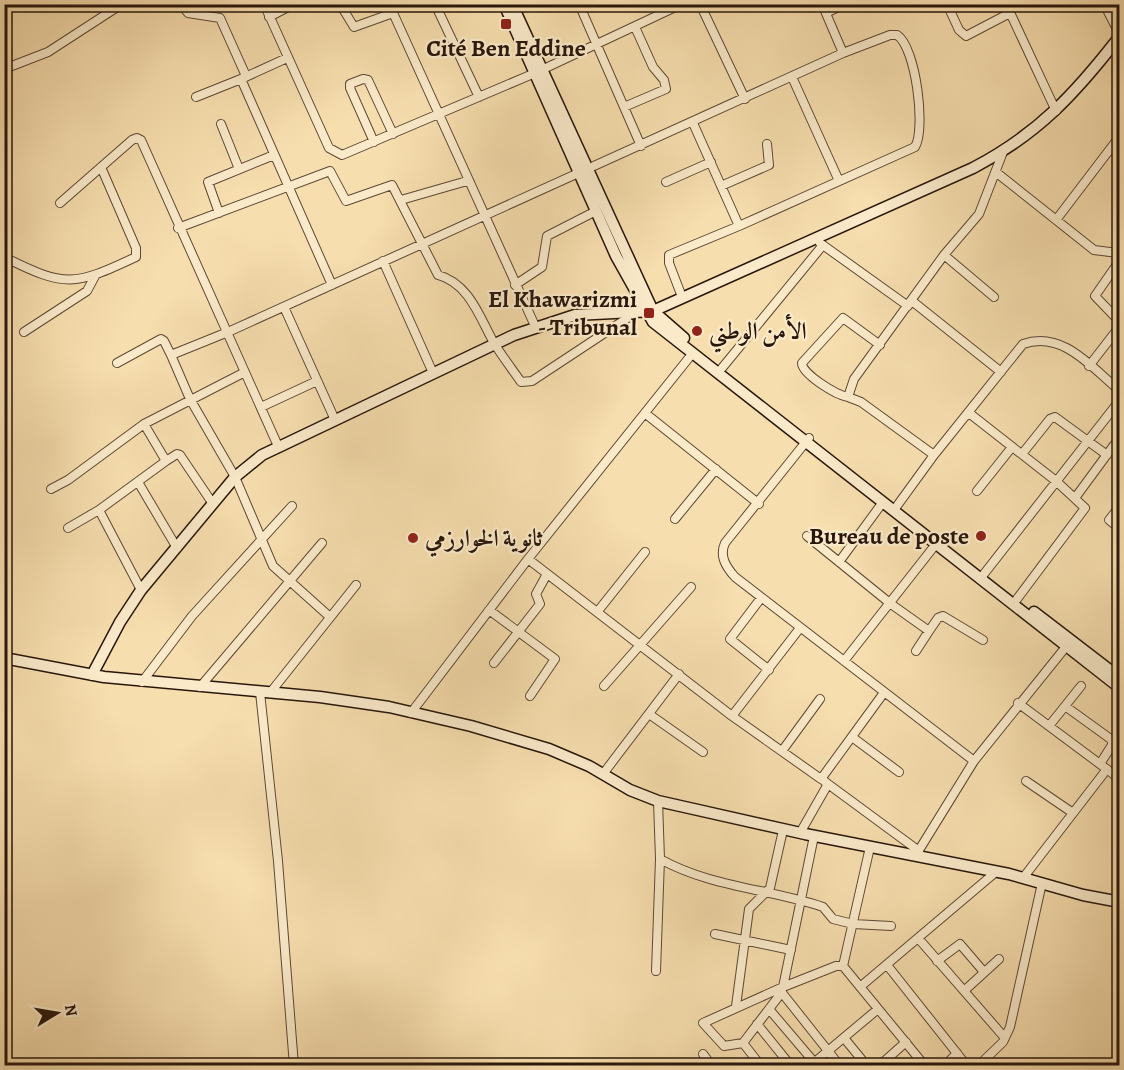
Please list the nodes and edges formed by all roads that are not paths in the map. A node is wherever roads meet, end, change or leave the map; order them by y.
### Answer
1 (122, 4) edge
2 (181, 4) edge
3 (264, 4) edge
4 (294, 4) edge
5 (340, 4) edge
6 (435, 4) edge
7 (504, 4) edge
8 (512, 4) edge
9 (579, 4) edge
10 (682, 4) edge
11 (700, 4) edge
12 (845, 4) edge
13 (947, 4) edge
14 (1104, 4) edge
15 (391, 9) edge
16 (824, 9) edge
17 (1008, 9) edge
18 (269, 17) junction
19 (635, 27) junction
20 (1119, 36) edge
21 (597, 45) junction
22 (1115, 50) edge
23 (843, 53) junction
24 (287, 58) junction
25 (4, 69) edge
26 (538, 72) junction
27 (243, 77) junction
28 (792, 77) junction
29 (196, 98) dead end
30 (480, 98) junction
31 (745, 99) junction
32 (624, 106) junction
33 (1056, 111) junction
34 (439, 115) junction
35 (693, 123) junction
36 (221, 124) dead end
37 (393, 134) junction
38 (1119, 136) edge
39 (374, 142) junction
40 (767, 144) dead end
41 (641, 146) junction
42 (1004, 152) junction
43 (274, 154) junction
44 (711, 162) junction
45 (101, 167) junction
46 (239, 169) junction
47 (583, 171) junction
48 (997, 173) junction
49 (467, 181) junction
50 (839, 181) junction
51 (666, 182) dead end
52 (721, 186) junction
53 (289, 187) junction
54 (400, 201) junction
55 (60, 203) dead end
56 (596, 211) junction
57 (219, 213) junction
58 (483, 216) junction
59 (1056, 220) junction
60 (739, 226) junction
61 (178, 228) junction
62 (819, 242) junction
63 (421, 244) junction
64 (944, 255) junction
65 (1119, 255) edge
66 (4, 257) edge
67 (383, 261) junction
68 (95, 276) junction
69 (332, 285) junction
70 (515, 285) junction
71 (682, 297) junction
72 (994, 297) dead end
73 (910, 304) junction
74 (284, 307) junction
75 (644, 311) junction
76 (1119, 324) edge
77 (535, 326) junction
78 (24, 332) dead end
79 (228, 332) junction
80 (494, 343) junction
81 (880, 345) junction
82 (692, 354) junction
83 (171, 355) junction
84 (117, 363) dead end
85 (1089, 366) junction
86 (722, 368) junction
87 (245, 372) junction
88 (1001, 372) junction
89 (433, 373) junction
90 (317, 381) junction
91 (1119, 391) edge
92 (848, 397) junction
93 (190, 399) junction
94 (1119, 400) edge
95 (261, 407) junction
96 (969, 413) junction
97 (646, 414) junction
98 (334, 420) junction
99 (144, 424) junction
100 (807, 440) junction
101 (1087, 441) junction
102 (278, 446) junction
103 (1119, 446) edge
104 (1012, 447) junction
105 (1022, 454) junction
106 (934, 455) junction
107 (1107, 455) junction
108 (166, 461) junction
109 (716, 469) junction
110 (236, 477) junction
111 (1056, 481) junction
112 (138, 482) junction
113 (51, 489) dead end
114 (977, 491) dead end
115 (1075, 498) junction
116 (883, 502) junction
117 (213, 504) junction
118 (759, 504) junction
119 (292, 506) dead end
120 (1119, 506) edge
121 (895, 507) junction
122 (99, 510) junction
123 (675, 519) dead end
124 (68, 528) dead end
125 (1119, 529) edge
126 (807, 536) dead end
127 (262, 539) junction
128 (322, 543) dead end
129 (936, 544) junction
130 (177, 548) junction
131 (645, 552) dead end
132 (528, 560) junction
133 (839, 562) junction
134 (547, 573) junction
135 (982, 577) junction
136 (290, 582) junction
137 (356, 585) dead end
138 (690, 587) dead end
139 (141, 590) junction
140 (761, 598) junction
141 (1017, 599) junction
142 (891, 604) junction
143 (489, 610) junction
144 (598, 611) junction
145 (330, 617) junction
146 (800, 628) junction
147 (519, 631) junction
148 (929, 631) junction
149 (983, 640) dead end
150 (639, 643) junction
151 (1069, 644) junction
152 (916, 651) dead end
153 (4, 658) edge
154 (844, 661) junction
155 (494, 663) dead end
156 (769, 670) junction
157 (679, 674) junction
158 (92, 675) junction
159 (1119, 678) edge
160 (142, 682) junction
161 (604, 686) dead end
162 (1081, 686) dead end
163 (200, 687) junction
164 (1119, 688) edge
165 (265, 692) junction
166 (883, 694) junction
167 (530, 696) dead end
168 (820, 699) dead end
169 (1018, 703) junction
170 (1065, 706) junction
171 (411, 713) junction
172 (649, 714) junction
173 (732, 716) junction
174 (1049, 726) junction
175 (852, 737) junction
176 (782, 751) junction
177 (703, 752) dead end
178 (974, 761) junction
179 (1104, 767) junction
180 (899, 772) dead end
181 (603, 774) junction
182 (1119, 779) edge
183 (1026, 781) dead end
184 (825, 782) junction
185 (658, 801) junction
186 (1073, 813) junction
187 (783, 830) junction
188 (800, 833) junction
189 (814, 836) junction
190 (870, 848) junction
191 (917, 853) junction
192 (660, 859) junction
193 (997, 871) junction
194 (1023, 878) junction
195 (1042, 883) junction
196 (768, 891) junction
197 (801, 899) junction
198 (1119, 902) edge
199 (853, 924) junction
200 (891, 926) dead end
201 (715, 934) dead end
202 (918, 939) junction
203 (745, 940) junction
204 (791, 950) junction
205 (999, 959) dead end
206 (937, 961) junction
207 (887, 965) junction
208 (843, 966) junction
209 (656, 971) dead end
210 (984, 972) junction
211 (860, 987) junction
212 (782, 989) junction
213 (964, 991) junction
214 (736, 1006) junction
215 (769, 1009) junction
216 (878, 1009) junction
217 (757, 1024) junction
218 (844, 1038) junction
219 (1005, 1038) junction
220 (906, 1042) junction
221 (743, 1043) junction
222 (828, 1050) junction
223 (957, 1053) junction
224 (703, 1054) dead end
225 (812, 1064) edge
226 (294, 1065) edge
227 (712, 1065) edge
228 (761, 1065) edge
229 (790, 1065) edge
230 (840, 1065) edge
231 (867, 1065) edge
232 (879, 1065) edge
233 (926, 1065) edge
234 (945, 1065) edge
235 (967, 1065) edge
236 (978, 1065) edge

1 - 25 street
2 - 27 street
3 - 18 street
4 - 18 street
5 - 15 street
6 - 30 street
7 - 26 main road
8 - 26 main road
9 - 21 street
10 - 19 street
11 - 31 street
12 - 16 street
13 - 17 street
14 - 20 street
15 - 34 street
16 - 23 street
17 - 33 street
18 - 24 street
19 - 21 street
19 - 32 street
20 - 22 main road
21 - 26 street
21 - 32 street
22 - 33 main road
23 - 28 street
23 - 50 street
24 - 27 street
24 - 39 street
26 - 30 street
26 - 47 main road
27 - 29 street
27 - 43 street
28 - 31 street
28 - 50 street
30 - 34 street
31 - 35 street
32 - 41 street
33 - 42 main road
34 - 37 street
34 - 49 street
35 - 41 street
35 - 44 street
36 - 46 street
37 - 39 street
37 - 39 street
38 - 59 street
40 - 52 street
41 - 47 street
42 - 48 street
42 - 62 main road
43 - 46 street
43 - 53 street
44 - 51 street
44 - 52 street
45 - 55 street
45 - 61 street
45 - 68 street
46 - 57 street
47 - 56 main road
47 - 58 street
47 - 75 main road
48 - 59 street
48 - 64 street
49 - 54 street
49 - 58 street
50 - 60 street
52 - 60 street
53 - 54 street
53 - 57 street
53 - 69 street
54 - 63 street
56 - 70 street
56 - 75 main road
57 - 61 street
58 - 63 street
58 - 70 street
59 - 65 street
60 - 71 street
61 - 79 street
62 - 71 main road
62 - 73 street
62 - 86 street
63 - 67 street
63 - 80 street
64 - 72 street
64 - 73 street
65 - 76 street
66 - 68 street
67 - 69 street
67 - 89 street
68 - 78 street
69 - 74 street
70 - 77 street
71 - 75 main road
73 - 81 street
73 - 88 street
74 - 79 street
74 - 90 street
75 - 77 main road
75 - 80 street
75 - 82 main road
75 - 86 main road
76 - 85 street
77 - 80 main road
79 - 83 street
79 - 87 street
80 - 89 main road
81 - 92 street
81 - 92 street
82 - 97 street
82 - 100 main road
83 - 84 street
83 - 93 street
85 - 88 street
85 - 91 street
86 - 100 main road
87 - 93 street
87 - 95 street
88 - 96 street
89 - 98 main road
90 - 95 street
90 - 98 street
92 - 106 street
93 - 99 street
93 - 110 street
94 - 101 street
95 - 102 street
96 - 104 street
96 - 106 street
97 - 109 street
97 - 132 street
98 - 102 main road
99 - 108 street
99 - 113 street
100 - 116 main road
100 - 118 street
100 - 121 main road
101 - 105 street
101 - 107 street
101 - 111 street
102 - 110 main road
103 - 107 street
104 - 105 street
104 - 114 street
105 - 111 street
106 - 121 street
107 - 115 street
108 - 112 street
108 - 117 street
109 - 118 street
109 - 123 street
110 - 117 main road
110 - 127 street
111 - 115 street
111 - 135 street
112 - 122 street
112 - 130 street
115 - 141 street
116 - 121 main road
116 - 133 street
117 - 130 main road
118 - 140 street
119 - 127 street
120 - 125 street
121 - 129 main road
121 - 135 main road
122 - 124 street
122 - 139 street
126 - 133 street
127 - 136 street
127 - 160 street
128 - 136 street
129 - 135 main road
129 - 142 street
130 - 139 main road
131 - 144 street
132 - 134 street
132 - 143 street
133 - 142 street
134 - 144 street
134 - 147 street
135 - 141 main road
135 - 151 main road
136 - 145 street
136 - 163 street
137 - 145 street
138 - 150 street
139 - 158 main road
140 - 146 street
140 - 156 street
141 - 151 main road
142 - 148 street
142 - 154 street
143 - 147 street
143 - 171 street
144 - 150 street
145 - 165 street
146 - 154 street
146 - 156 street
147 - 155 street
147 - 167 street
148 - 149 street
148 - 152 street
150 - 157 street
150 - 161 street
151 - 159 main road
151 - 164 main road
151 - 169 street
153 - 158 main road
154 - 166 street
156 - 173 street
157 - 172 street
157 - 173 street
158 - 160 main road
160 - 163 main road
162 - 170 street
163 - 165 main road
165 - 171 main road
165 - 226 street
166 - 175 street
166 - 178 street
168 - 176 street
169 - 174 street
169 - 178 street
170 - 174 street
170 - 179 street
171 - 181 main road
172 - 177 street
172 - 181 street
173 - 176 street
174 - 179 street
175 - 180 street
175 - 184 street
176 - 184 street
178 - 191 street
179 - 182 street
179 - 186 street
181 - 185 main road
183 - 186 street
184 - 188 street
184 - 191 street
185 - 187 main road
185 - 192 street
186 - 194 street
187 - 188 main road
187 - 196 street
188 - 189 main road
189 - 190 main road
189 - 197 street
190 - 191 main road
190 - 199 street
191 - 193 main road
192 - 196 street
192 - 209 street
193 - 194 main road
193 - 202 street
194 - 195 main road
195 - 198 main road
195 - 219 street
196 - 197 street
196 - 203 street
197 - 199 street
197 - 204 street
199 - 200 street
199 - 208 street
201 - 203 street
202 - 206 street
202 - 207 street
203 - 204 street
203 - 214 street
204 - 212 street
205 - 210 street
206 - 210 street
206 - 213 street
207 - 211 street
207 - 223 street
208 - 211 street
208 - 212 street
210 - 213 street
211 - 216 street
212 - 214 street
212 - 215 street
212 - 222 street
213 - 219 street
214 - 221 street
215 - 217 street
215 - 225 street
216 - 218 street
216 - 220 street
217 - 221 street
217 - 229 street
218 - 222 street
218 - 231 street
219 - 236 street
220 - 232 street
220 - 233 street
221 - 228 street
222 - 225 street
222 - 230 street
223 - 234 street
223 - 235 street
224 - 227 street

